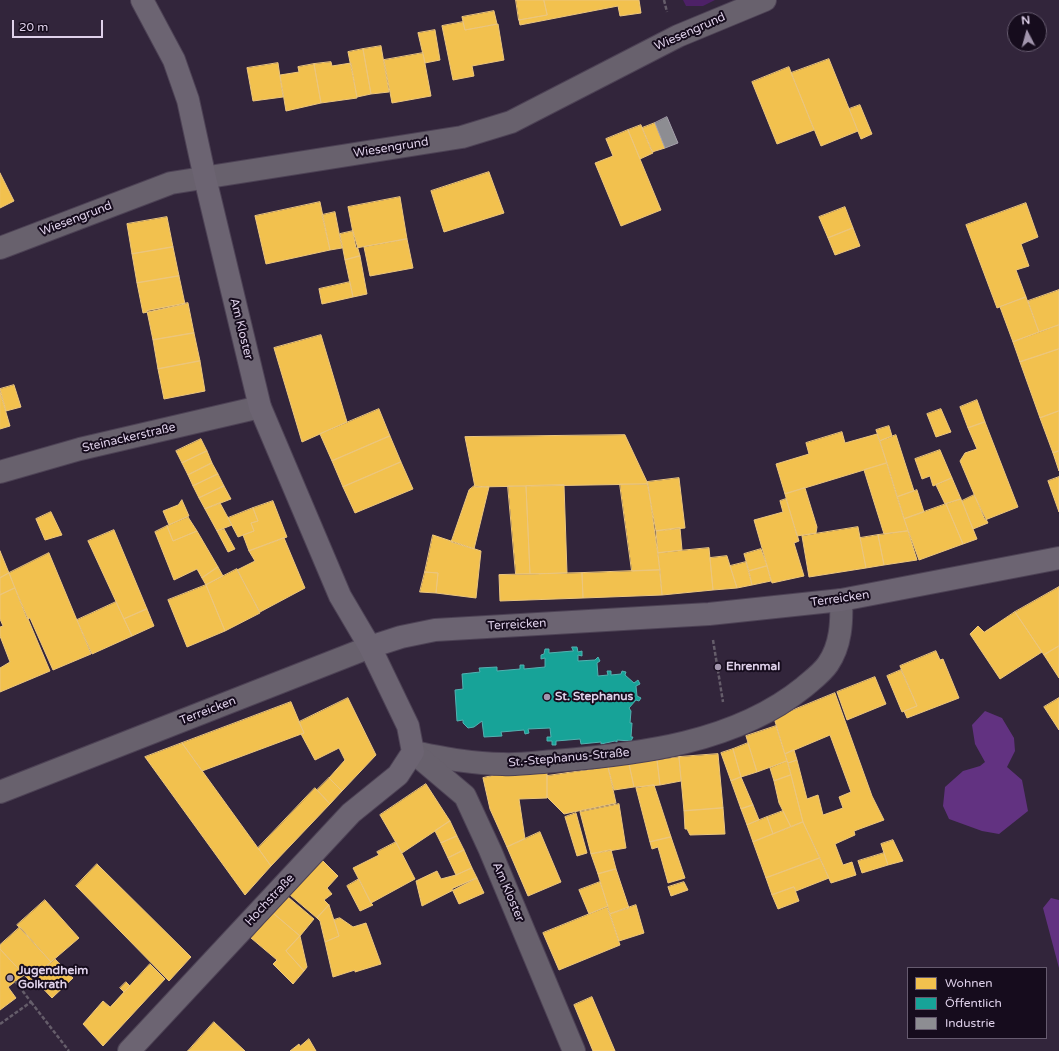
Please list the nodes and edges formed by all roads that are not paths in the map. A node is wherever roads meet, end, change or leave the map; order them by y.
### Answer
1 (142, 0) edge
2 (765, 0) edge
3 (205, 178) junction
4 (0, 248) edge
5 (260, 407) junction
6 (0, 472) edge
7 (1059, 558) edge
8 (841, 600) junction
9 (370, 647) junction
10 (413, 752) junction
11 (0, 792) edge
12 (129, 1051) edge
13 (574, 1051) edge

1 - 3 main road, Am Kloster
2 - 3 street, Wiesengrund
3 - 4 street, Wiesengrund
3 - 5 main road, Am Kloster
5 - 6 street, Steinackerstraße
5 - 9 main road, Am Kloster
7 - 8 main road, Terreicken
8 - 9 main road, Terreicken
8 - 10 street, St.-Stephanus-Straße
9 - 10 main road, Am Kloster
9 - 11 street, Terreicken
10 - 12 main road, Hochstraße
10 - 13 street, Am Kloster

